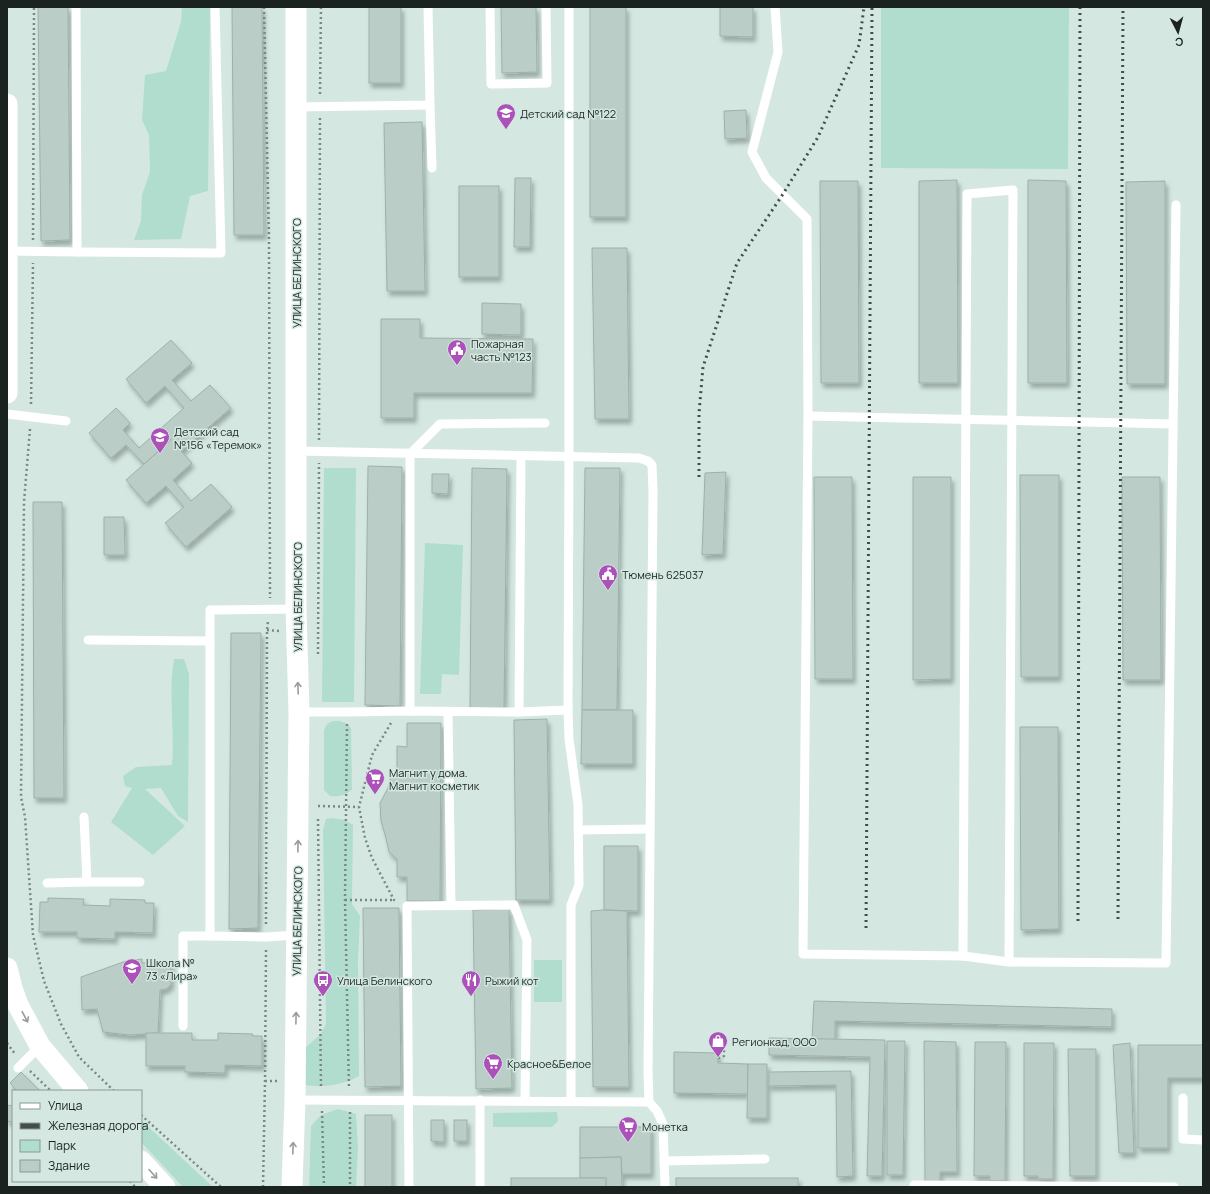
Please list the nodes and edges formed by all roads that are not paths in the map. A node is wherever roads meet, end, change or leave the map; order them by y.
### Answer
1 (76, 7) edge
2 (215, 7) edge
3 (296, 7) edge
4 (428, 7) edge
5 (490, 7) edge
6 (546, 7) edge
7 (569, 7) edge
8 (775, 7) edge
9 (7, 104) edge
10 (430, 105) junction
11 (296, 107) junction
12 (432, 168) dead end
13 (1176, 205) dead end
14 (7, 251) edge
15 (77, 252) junction
16 (7, 393) edge
17 (7, 414) edge
18 (808, 416) junction
19 (966, 420) junction
20 (1012, 420) junction
21 (66, 421) dead end
22 (545, 423) dead end
23 (1173, 424) junction
24 (296, 451) junction
25 (410, 454) junction
26 (521, 456) junction
27 (569, 458) junction
28 (296, 609) junction
29 (88, 640) dead end
30 (210, 641) junction
31 (568, 710) junction
32 (410, 711) junction
33 (299, 712) junction
34 (448, 712) junction
35 (519, 712) junction
36 (84, 817) dead end
37 (650, 829) junction
38 (578, 830) junction
39 (47, 882) dead end
40 (87, 882) junction
41 (140, 882) dead end
42 (451, 905) junction
43 (296, 935) junction
44 (210, 936) junction
45 (963, 956) junction
46 (1009, 962) junction
47 (7, 968) edge
48 (9, 989) edge
49 (183, 1026) dead end
50 (40, 1046) junction
51 (18, 1068) dead end
52 (77, 1090) edge
53 (1184, 1098) dead end
54 (295, 1100) junction
55 (409, 1100) junction
56 (480, 1100) junction
57 (525, 1100) junction
58 (571, 1101) junction
59 (649, 1102) junction
60 (1203, 1140) edge
61 (765, 1159) dead end
62 (664, 1161) junction
63 (142, 1162) edge
64 (914, 1185) dead end
65 (165, 1187) edge
66 (292, 1187) edge
67 (410, 1187) edge
68 (480, 1187) edge
69 (665, 1187) edge
70 (1174, 1187) edge

1 - 15 lane
2 - 15 lane
3 - 11 street, УЛИЦА БЕЛИНСКОГО
4 - 10 lane
5 - 6 lane
7 - 27 lane
8 - 18 lane
9 - 14 street
10 - 11 lane
10 - 12 lane
11 - 24 street, УЛИЦА БЕЛИНСКОГО
13 - 23 lane
14 - 15 lane
14 - 16 street
17 - 21 lane
18 - 19 lane
18 - 45 lane
19 - 20 lane
19 - 20 lane
19 - 45 lane
20 - 23 lane
20 - 46 lane
22 - 25 lane
23 - 46 lane
24 - 25 lane
24 - 28 street, УЛИЦА БЕЛИНСКОГО
25 - 26 lane
25 - 32 lane
26 - 27 lane
26 - 35 lane
27 - 31 lane
27 - 37 lane
28 - 30 lane
33 -> 28 street, УЛИЦА БЕЛИНСКОГО
29 - 30 lane
30 - 44 lane
31 - 35 lane
31 - 38 lane
32 - 33 lane
32 - 34 lane
43 -> 33 street, УЛИЦА БЕЛИНСКОГО
34 - 35 lane
34 - 42 lane
36 - 40 lane
37 - 38 lane
37 - 59 lane
38 - 58 lane
39 - 40 lane
40 - 41 lane
42 - 55 lane
42 - 57 lane
43 - 44 lane
54 -> 43 street, УЛИЦА БЕЛИНСКОГО
44 - 49 lane
45 - 46 lane
47 - 48 street
48 -> 50 street
50 - 51 lane
50 - 52 street
53 - 60 lane
54 - 55 lane
66 -> 54 street, УЛИЦА БЕЛИНСКОГО
55 - 56 lane
55 - 67 lane
56 - 57 lane
56 - 68 lane
57 - 58 lane
58 - 59 lane
59 - 62 lane
61 - 62 lane
62 - 69 lane
63 -> 65 street
64 - 70 lane

